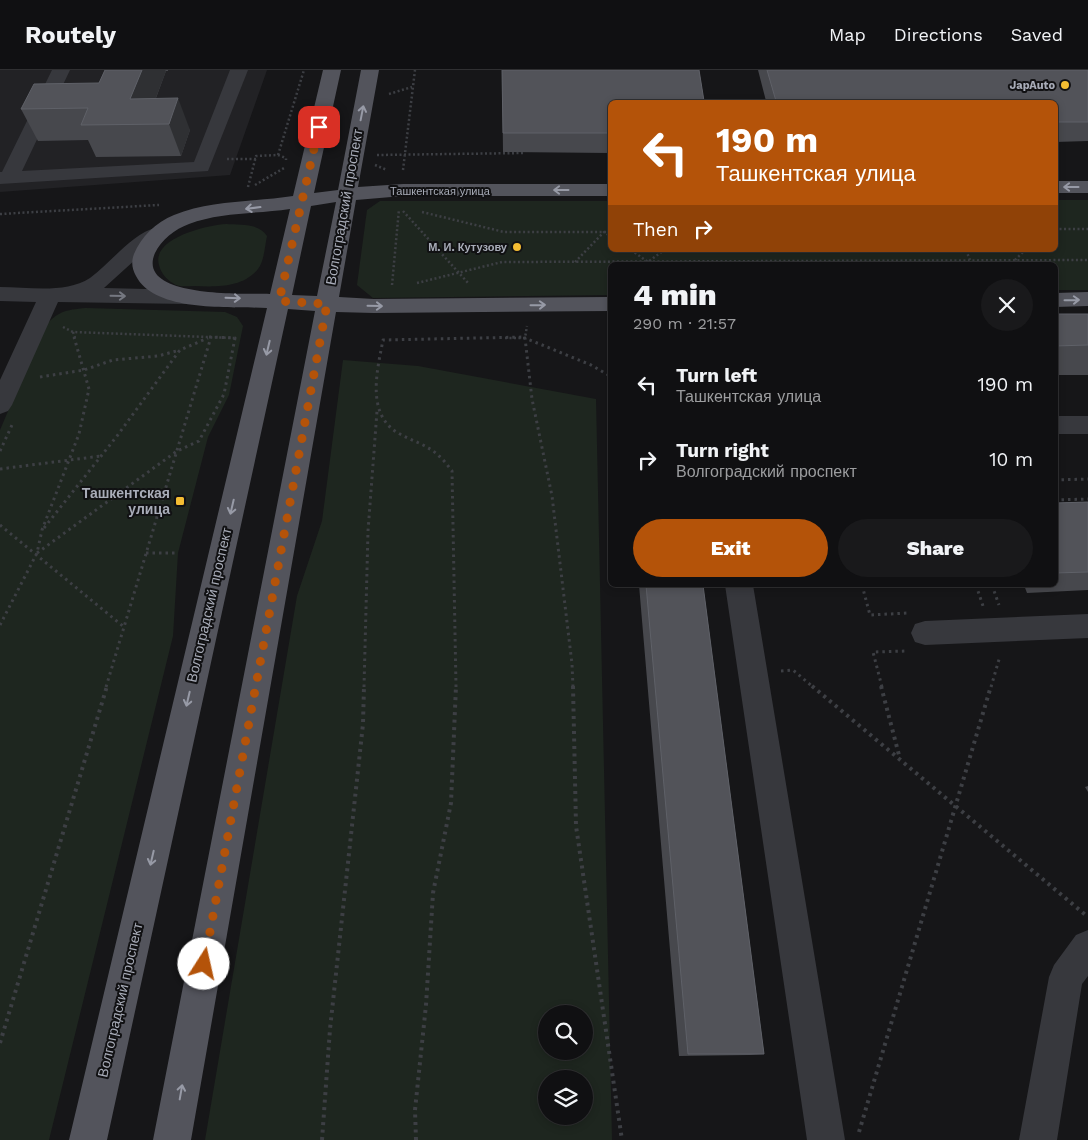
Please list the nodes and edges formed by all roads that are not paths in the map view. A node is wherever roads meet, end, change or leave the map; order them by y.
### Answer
1 (61, 70) edge
2 (239, 70) edge
3 (332, 70) edge
4 (370, 70) edge
5 (5, 178) edge
6 (1058, 187) edge
7 (1088, 187) edge
8 (608, 190) edge
9 (347, 195) junction
10 (302, 201) junction
11 (157, 234) junction
12 (0, 294) edge
13 (60, 295) junction
14 (188, 297) junction
15 (1058, 300) edge
16 (1088, 300) edge
17 (279, 301) junction
18 (327, 304) junction
19 (608, 304) edge
20 (0, 404) edge
21 (1088, 425) edge
22 (1058, 426) edge
23 (739, 587) edge
24 (1088, 626) edge
25 (925, 633) road end
26 (1088, 948) edge
27 (88, 1140) edge
28 (172, 1140) edge
29 (826, 1140) edge
30 (1038, 1140) edge

1 - 5 street
2 - 5 street
3 - 10 main road, Волгоградский проспект
9 -> 4 main road, Волгоградский проспект
7 -> 6 main road
8 -> 9 main road, Ташкентская улица
9 - 10 main road, Ташкентская улица
9 - 18 main road, Волгоградский проспект
10 -> 11 main road, Ташкентская улица
10 - 17 main road, Волгоградский проспект
11 - 13 street, Ташкентская улица
11 - 14 main road, Ташкентская улица
12 - 13 street, Ташкентская улица
13 -> 14 street, Ташкентская улица
13 - 20 street
14 -> 17 main road, Ташкентская улица
15 -> 16 main road
17 - 18 main road, Ташкентская улица
17 -> 27 main road, Волгоградский проспект
18 -> 19 main road, Ташкентская улица
28 -> 18 main road, Волгоградский проспект
21 - 22 street
23 - 29 street
24 - 25 street
26 - 30 street

